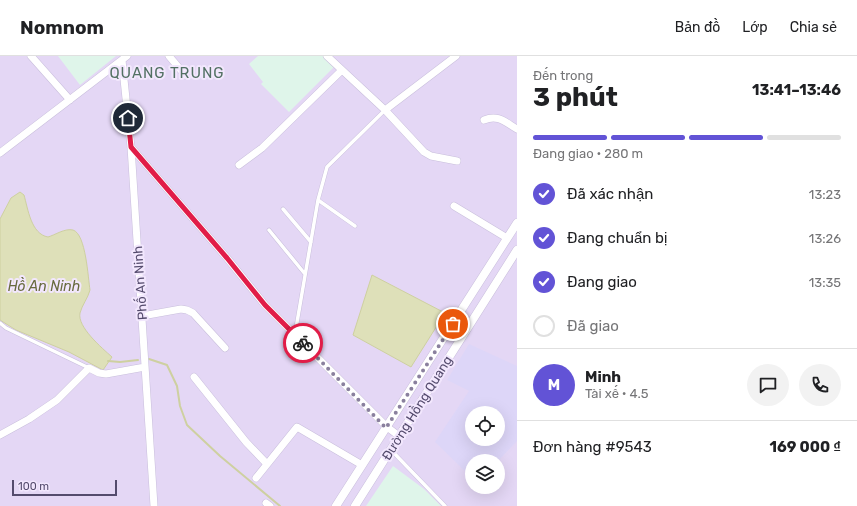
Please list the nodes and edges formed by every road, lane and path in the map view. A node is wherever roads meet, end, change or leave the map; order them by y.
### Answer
1 (31, 56) edge
2 (169, 56) edge
3 (327, 56) edge
4 (456, 56) edge
5 (124, 58) edge
6 (342, 70) junction
7 (185, 75) dead end
8 (70, 100) junction
9 (385, 110) junction
10 (484, 120) dead end
11 (517, 129) edge
12 (131, 147) junction
13 (0, 153) edge
14 (457, 162) dead end
15 (239, 165) dead end
16 (318, 200) junction
17 (454, 206) dead end
18 (283, 209) dead end
19 (517, 223) edge
20 (355, 226) dead end
21 (269, 230) dead end
22 (507, 238) junction
23 (311, 242) junction
24 (517, 250) edge
25 (305, 274) junction
26 (142, 316) junction
27 (0, 323) edge
28 (294, 334) junction
29 (225, 348) dead end
30 (437, 348) junction
31 (450, 356) junction
32 (145, 367) junction
33 (89, 368) junction
34 (194, 377) dead end
35 (386, 428) junction
36 (0, 435) edge
37 (400, 436) junction
38 (391, 450) junction
39 (267, 464) junction
40 (362, 465) junction
41 (256, 478) dead end
42 (154, 506) edge
43 (336, 506) edge
44 (356, 506) edge
45 (445, 506) edge

1 - 8 street
2 - 7 street
3 - 6 street
4 - 9 street
5 - 8 street
5 - 12 street, Phố An Ninh
6 - 9 street
6 - 15 street
8 - 13 street
9 - 14 street
9 - 16 lane
10 - 11 street
12 - 26 street, Phố An Ninh
12 - 28 street
16 - 20 lane
16 - 23 lane
17 - 22 street
18 - 23 lane
19 - 22 street, Đường Hồng Quang
21 - 25 lane
22 - 30 street, Đường Hồng Quang
23 - 25 lane
24 - 31 street, Đường Hồng Quang
25 - 28 lane
26 - 29 street
26 - 32 street, Phố An Ninh
27 - 33 lane
28 - 35 street
30 - 31 street
30 - 35 street, Đường Hồng Quang
31 - 37 street, Đường Hồng Quang
32 - 33 street
32 - 42 street, Phố An Ninh
33 - 36 street
34 - 39 street
35 - 37 street
35 - 40 street, Đường Hồng Quang
37 - 38 street, Đường Hồng Quang
38 - 44 street, Đường Hồng Quang
38 - 45 lane
39 - 40 street
39 - 41 street
40 - 43 street, Đường Hồng Quang

